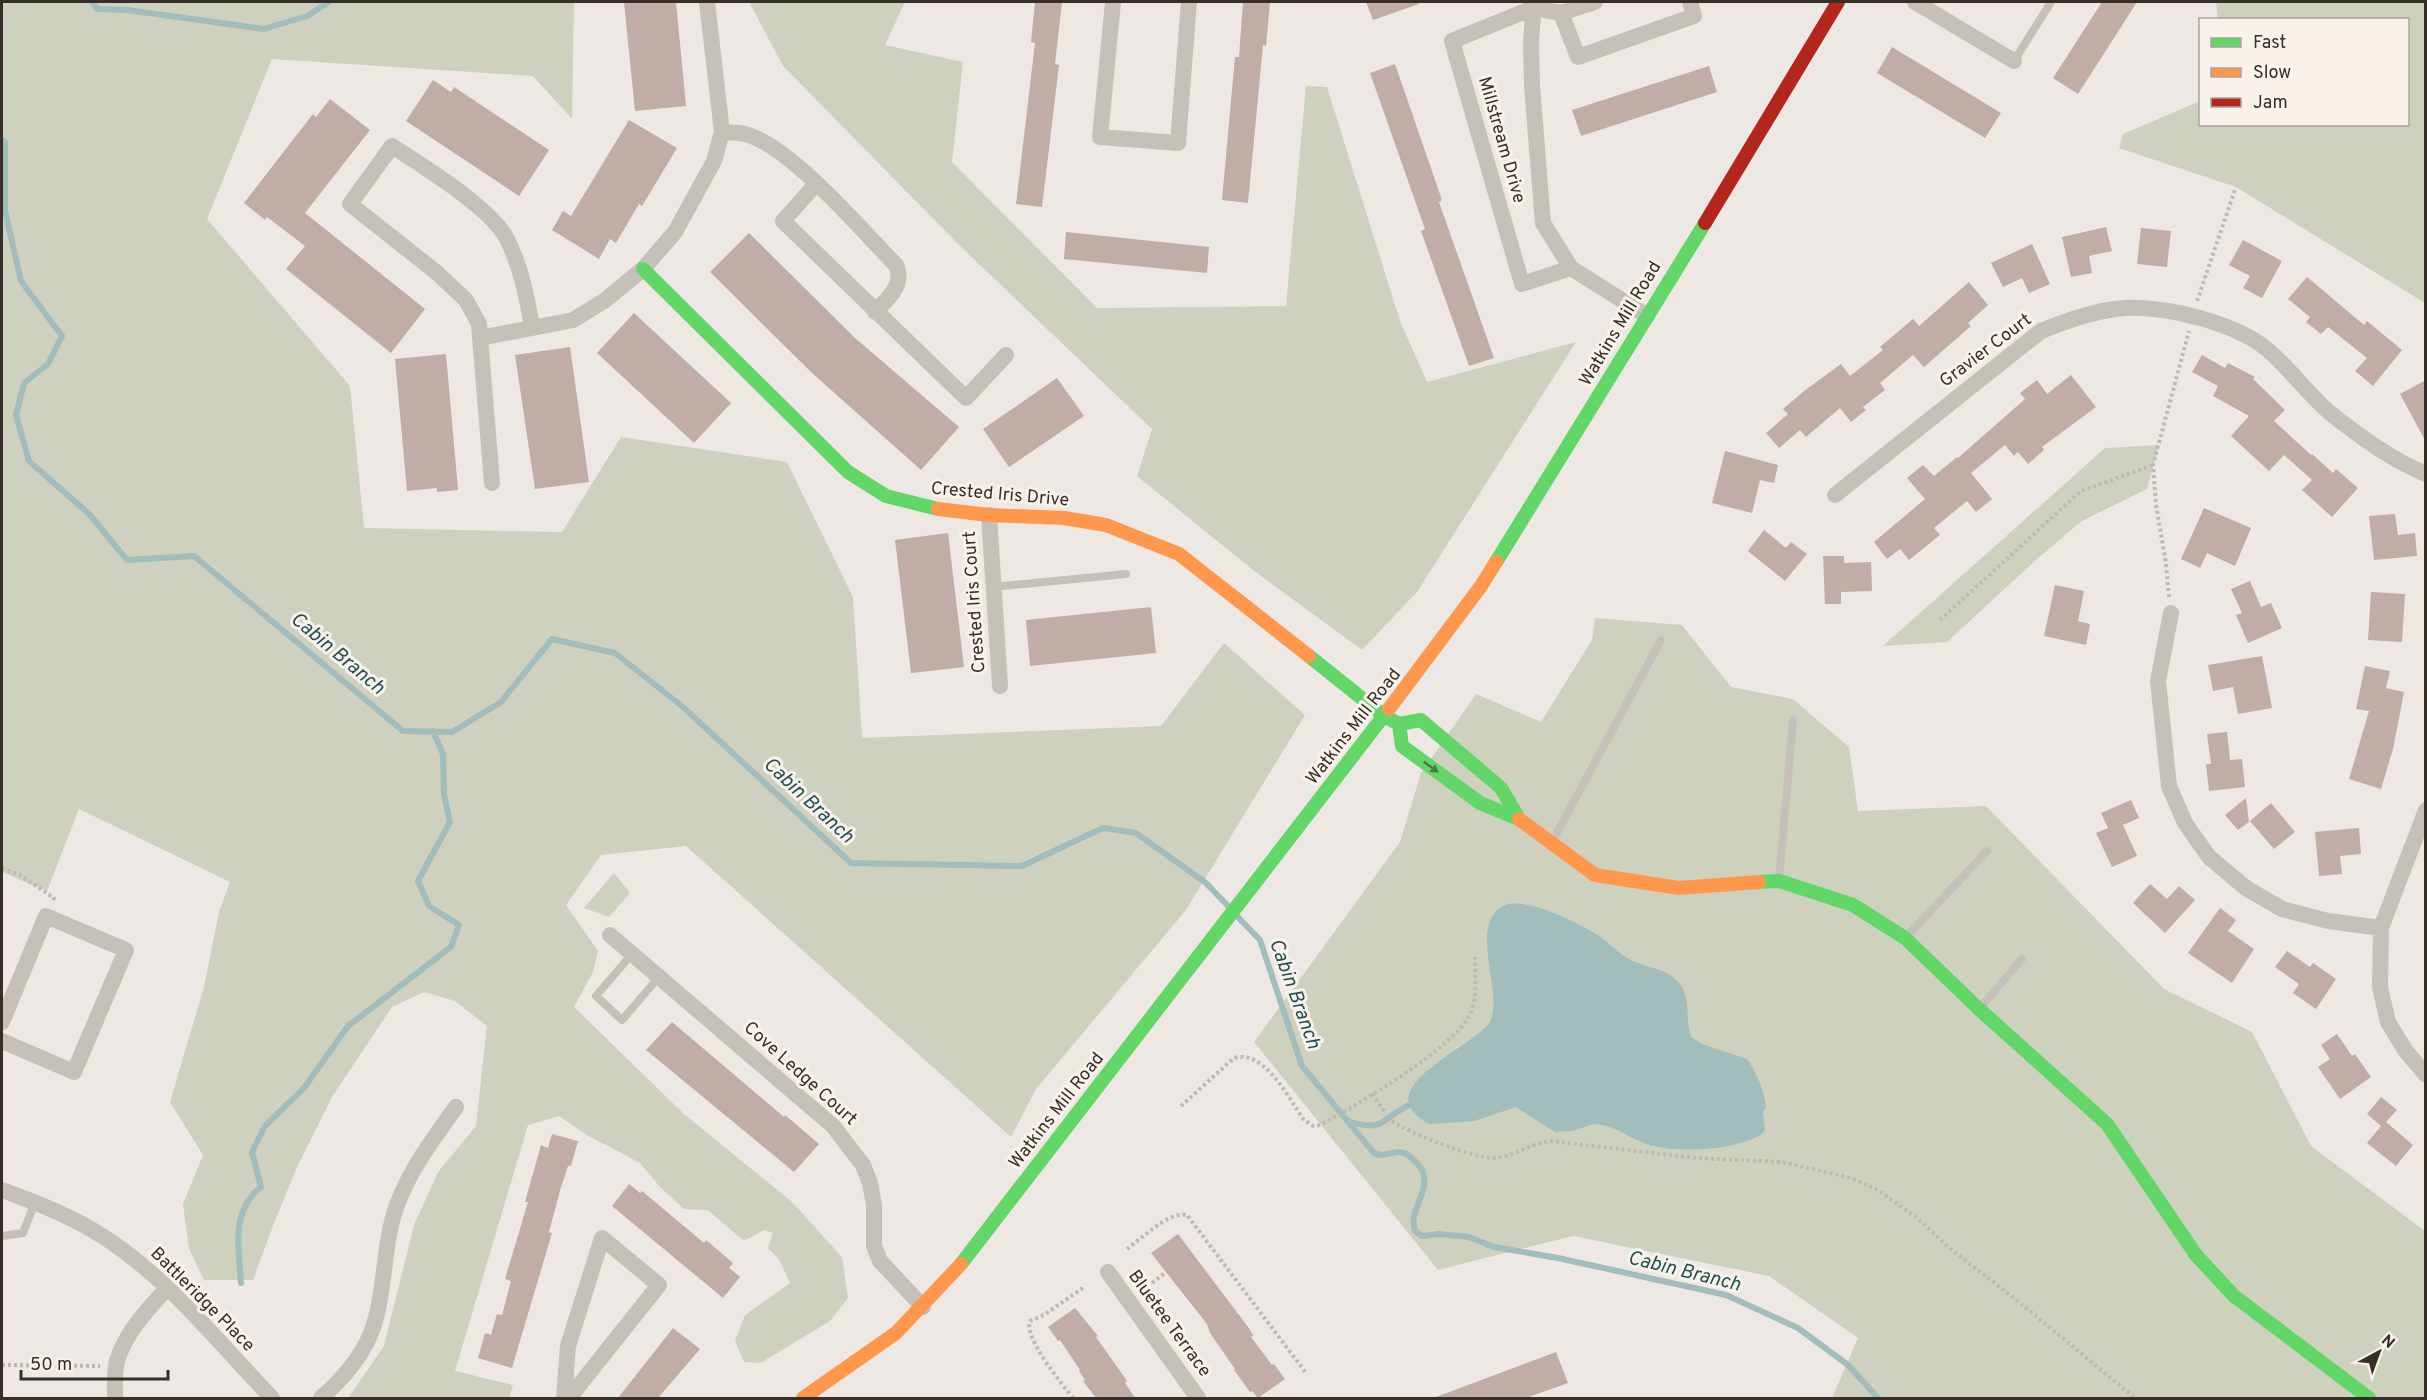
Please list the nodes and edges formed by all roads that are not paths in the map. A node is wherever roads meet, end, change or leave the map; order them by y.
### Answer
1 (707, 2) edge
2 (1113, 2) edge
3 (1189, 2) edge
4 (1595, 2) edge
5 (1690, 2) edge
6 (1838, 2) edge
7 (2051, 2) edge
8 (1920, 3) edge
9 (1533, 5) edge
10 (1561, 13) junction
11 (2014, 61) joint
12 (722, 132) junction
13 (816, 184) junction
14 (1571, 268) junction
15 (642, 269) junction
16 (875, 312) junction
17 (1647, 316) junction
18 (532, 328) junction
19 (480, 338) junction
20 (1006, 355) dead end
21 (2426, 474) edge
22 (492, 483) dead end
23 (1835, 495) dead end
24 (989, 515) junction
25 (1126, 574) dead end
26 (993, 587) junction
27 (2171, 613) road end
28 (1661, 640) dead end
29 (1000, 686) dead end
30 (1384, 716) junction
31 (1793, 720) dead end
32 (1399, 724) junction
33 (2426, 810) edge
34 (1519, 819) junction
35 (1551, 844) junction
36 (1987, 850) dead end
37 (1779, 881) junction
38 (2381, 928) junction
39 (610, 935) dead end
40 (1905, 938) junction
41 (632, 954) junction
42 (2022, 959) dead end
43 (658, 977) junction
44 (1979, 1009) junction
45 (2, 1022) edge
46 (2, 1041) edge
47 (2426, 1076) edge
48 (456, 1107) dead end
49 (2, 1190) edge
50 (35, 1202) junction
51 (2, 1236) edge
52 (1108, 1272) dead end
53 (167, 1288) junction
54 (923, 1307) junction
55 (2346, 1392) edge
56 (114, 1398) edge
57 (272, 1398) edge
58 (321, 1398) edge
59 (567, 1398) edge
60 (803, 1398) edge
61 (1198, 1398) edge
62 (2369, 1398) edge

1 - 12 street
2 - 3 street
4 - 10 street
5 - 10 street
6 - 17 street, Watkins Mill Road
7 - 11 lane
8 - 11 street
9 - 10 street
9 - 14 street, Millstream Drive
9 - 14 street, Millstream Drive
12 - 13 street
12 - 15 street
13 - 16 street
13 - 16 street
14 - 17 street, Millstream Drive
15 - 18 street
15 - 24 street, Crested Iris Drive
16 - 20 street
17 - 30 street, Watkins Mill Road
18 - 19 street
18 - 19 street
19 - 22 street
21 - 23 street, Gravier Court
24 - 26 street, Crested Iris Court
24 - 30 street, Crested Iris Drive
25 - 26 lane
26 - 29 street, Crested Iris Court
27 - 38 street
28 - 35 lane
30 - 32 street, Crested Iris Drive
30 - 54 street, Watkins Mill Road
31 - 37 lane
32 -> 34 street
32 - 34 street
33 - 38 street
34 - 35 street
35 - 37 street
36 - 40 lane
37 - 40 street
38 - 47 street
39 - 41 street, Cove Ledge Court
40 - 44 street
41 - 43 street, Cove Ledge Court
41 - 43 lane
42 - 44 lane
43 - 54 street, Cove Ledge Court
44 - 55 street
45 - 46 street
48 - 58 street
49 - 50 street, Battleridge Place
50 - 51 lane
50 - 53 street, Battleridge Place
52 - 61 street, Bluetee Terrace
53 - 56 street
53 - 57 street, Battleridge Place
54 - 60 street, Watkins Mill Road
55 - 62 street
59 - 59 street

